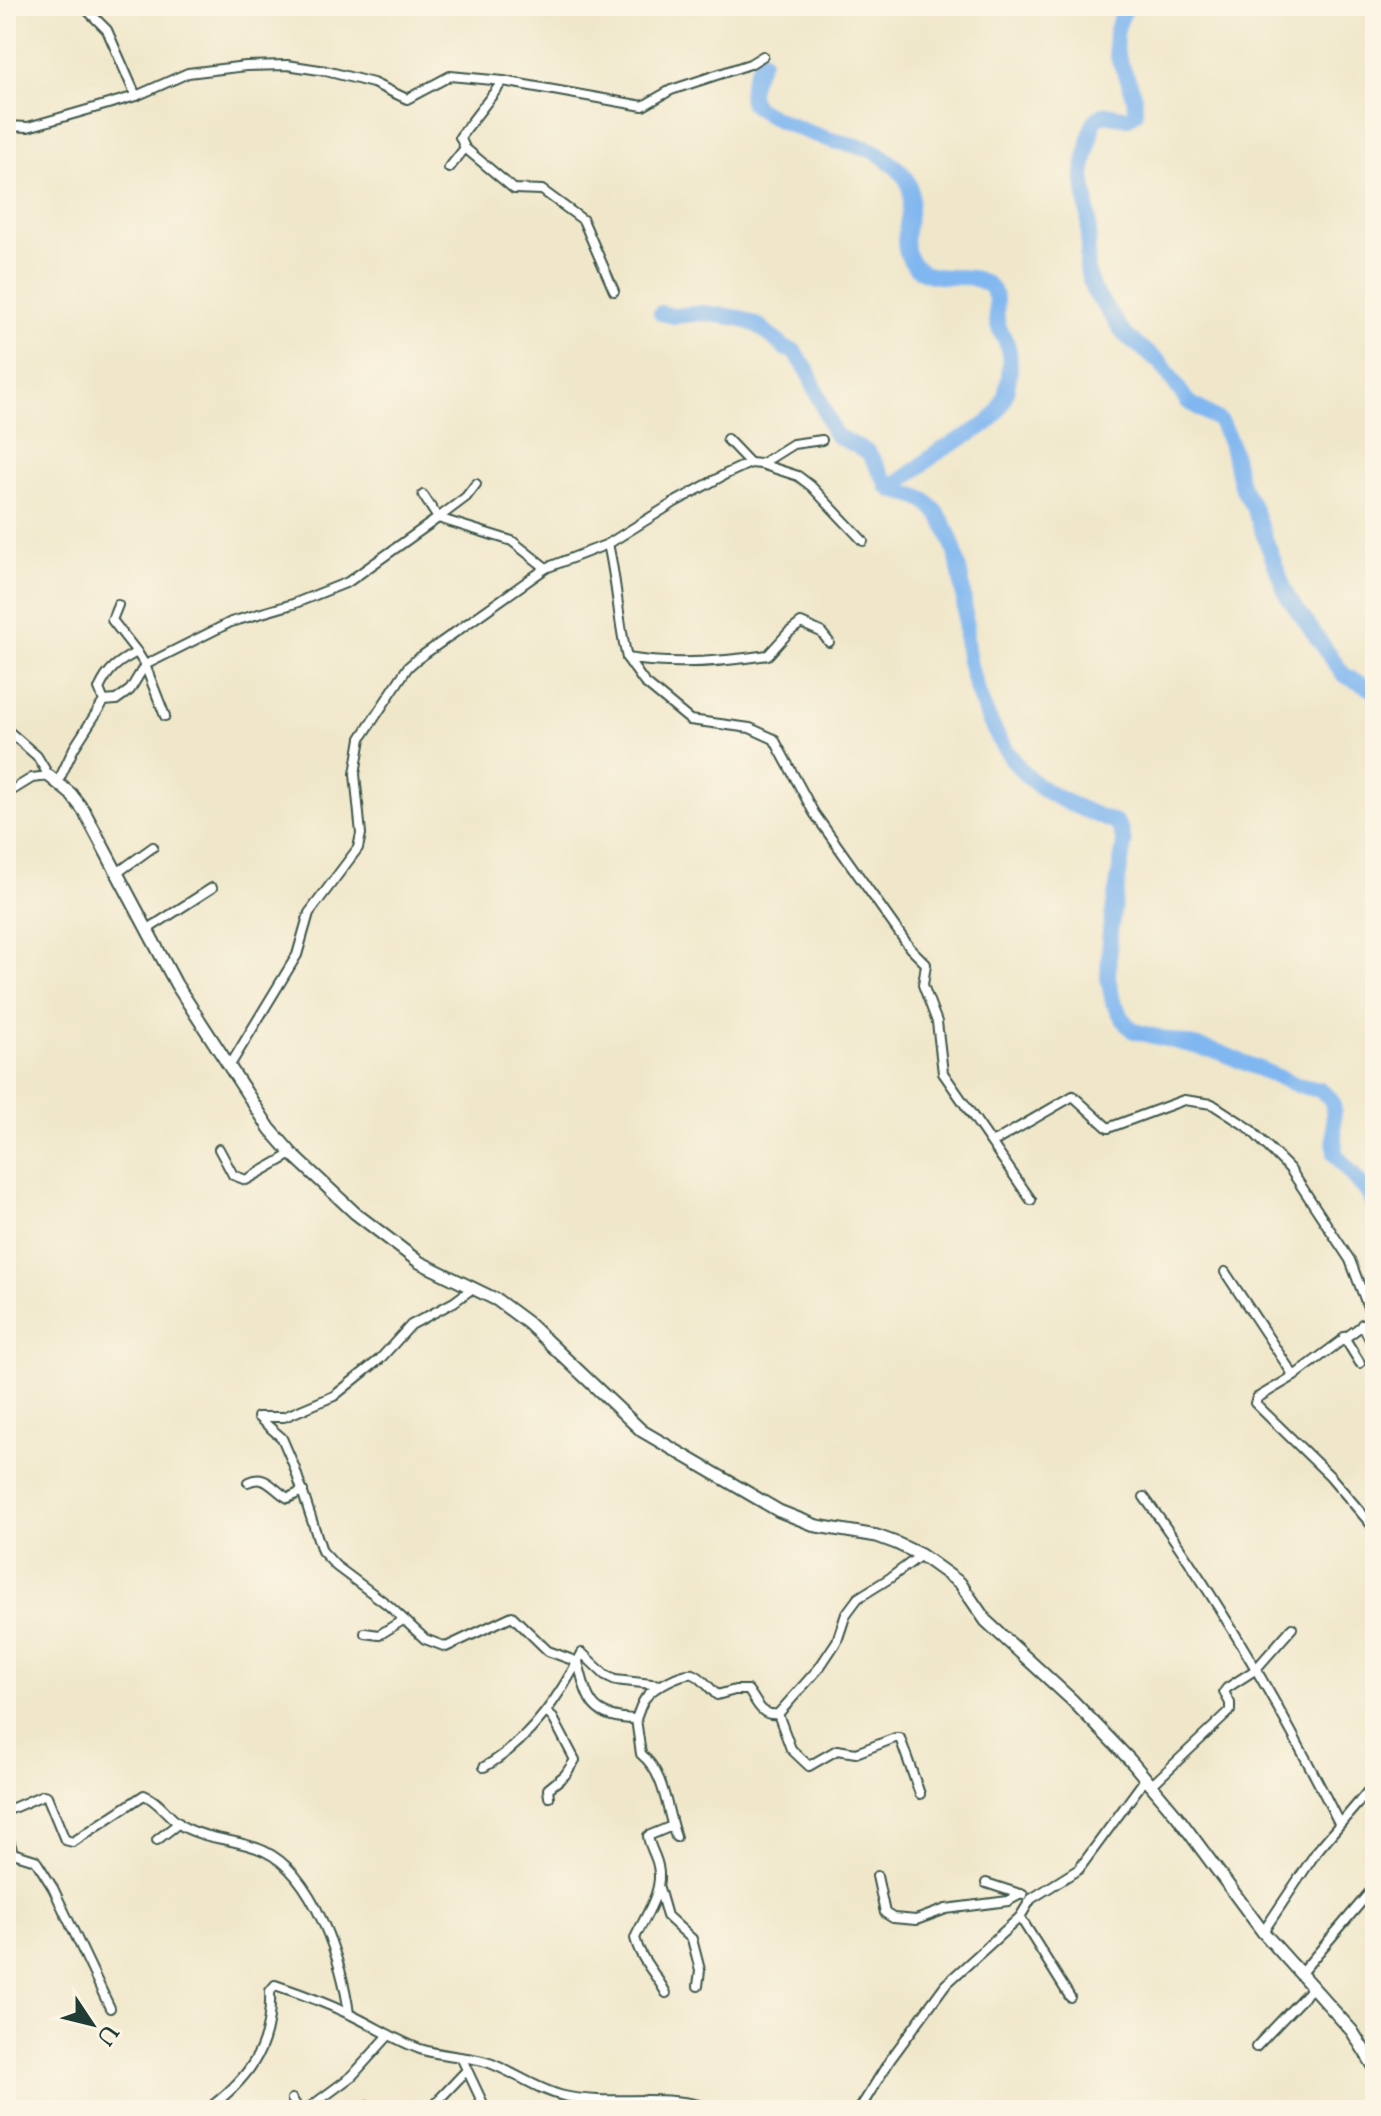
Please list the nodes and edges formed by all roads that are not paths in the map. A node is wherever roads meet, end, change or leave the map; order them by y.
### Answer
1 (86, 9) dead end
2 (763, 56) dead end
3 (503, 81) junction
4 (136, 96) junction
5 (6, 126) edge
6 (465, 148) junction
7 (449, 168) dead end
8 (614, 291) dead end
9 (727, 439) dead end
10 (822, 440) dead end
11 (750, 463) junction
12 (761, 464) junction
13 (476, 484) dead end
14 (423, 495) dead end
15 (438, 518) junction
16 (863, 541) dead end
17 (608, 544) junction
18 (546, 568) junction
19 (118, 605) dead end
20 (829, 642) dead end
21 (137, 652) junction
22 (627, 658) junction
23 (145, 665) junction
24 (104, 701) junction
25 (165, 716) dead end
26 (6, 729) edge
27 (53, 779) junction
28 (6, 794) edge
29 (153, 847) dead end
30 (117, 873) junction
31 (212, 888) dead end
32 (148, 929) junction
33 (229, 1067) junction
34 (992, 1143) junction
35 (219, 1149) dead end
36 (292, 1154) junction
37 (1031, 1200) dead end
38 (1225, 1272) dead end
39 (1375, 1285) edge
40 (473, 1288) junction
41 (1363, 1290) junction
42 (1362, 1324) junction
43 (1344, 1337) junction
44 (1375, 1349) edge
45 (1360, 1363) dead end
46 (1294, 1376) junction
47 (284, 1417) junction
48 (282, 1438) junction
49 (248, 1482) dead end
50 (303, 1491) junction
51 (1144, 1497) dead end
52 (1375, 1529) edge
53 (921, 1555) junction
54 (403, 1620) junction
55 (1292, 1628) dead end
56 (365, 1633) dead end
57 (578, 1662) junction
58 (1255, 1670) junction
59 (662, 1685) junction
60 (546, 1712) junction
61 (778, 1714) junction
62 (636, 1719) junction
63 (484, 1767) dead end
64 (1149, 1781) junction
65 (1375, 1783) edge
66 (920, 1794) dead end
67 (549, 1797) dead end
68 (6, 1811) edge
69 (179, 1823) junction
70 (1339, 1823) junction
71 (672, 1826) junction
72 (6, 1830) edge
73 (676, 1837) dead end
74 (157, 1840) dead end
75 (877, 1876) dead end
76 (986, 1883) dead end
77 (1375, 1886) edge
78 (658, 1887) junction
79 (1021, 1894) junction
80 (1031, 1899) junction
81 (1020, 1917) junction
82 (1263, 1932) junction
83 (1301, 1973) junction
84 (698, 1986) dead end
85 (1313, 1987) junction
86 (666, 1993) dead end
87 (1070, 1997) dead end
88 (110, 2008) dead end
89 (349, 2014) junction
90 (389, 2035) junction
91 (1256, 2047) dead end
92 (462, 2059) junction
93 (1375, 2068) edge
94 (467, 2070) junction
95 (292, 2099) dead end
96 (213, 2105) dead end
97 (299, 2110) edge
98 (306, 2110) edge
99 (429, 2110) edge
100 (486, 2110) edge
101 (716, 2110) edge
102 (859, 2110) edge

1 - 4 street
2 - 3 street
3 - 4 street
3 - 6 street
4 - 5 street
6 - 7 street
6 - 8 street
9 - 11 street
10 - 12 street
11 - 12 street
11 - 17 street
12 - 16 street
13 - 15 street
14 - 15 street
15 - 18 street
15 - 23 street
17 - 18 street
17 - 22 street
18 - 33 street
19 - 21 street
20 - 22 street
21 - 23 street
21 - 24 street
22 - 34 street
23 - 24 street
23 - 25 street
24 - 27 street
26 - 27 street
27 - 28 street
27 - 30 street
29 - 30 street
30 - 32 street
31 - 32 street
32 - 33 street
33 - 36 street
34 - 37 street
34 - 41 street
35 - 36 street
36 - 40 street
38 - 46 street
39 - 41 street
40 - 47 street
40 - 53 street
41 - 42 street
42 - 43 street
42 - 44 street
43 - 45 street
43 - 46 street
46 - 52 street
47 - 48 street
47 - 48 street
48 - 50 street
49 - 50 street
50 - 54 street
51 - 58 street
53 - 61 street
53 - 64 street
54 - 56 street
54 - 57 street
55 - 58 street
57 - 59 street
57 - 60 street
57 - 62 street
58 - 64 street
58 - 70 street
59 - 61 street
59 - 62 street
60 - 63 street
60 - 67 street
61 - 66 street
62 - 71 street
64 - 80 street
64 - 82 street
65 - 70 street
68 - 69 street
69 - 74 street
69 - 89 street
70 - 82 street
71 - 73 street
71 - 78 street
72 - 88 street
75 - 79 street
76 - 79 street
77 - 83 street
78 - 84 street
78 - 86 street
79 - 80 street
80 - 81 street
81 - 87 street
81 - 102 street
82 - 83 street
83 - 85 street
85 - 91 street
85 - 93 street
89 - 90 street
89 - 96 street
90 - 92 street
90 - 98 street
92 - 94 street
92 - 101 street
94 - 99 street
94 - 100 street
95 - 97 street

